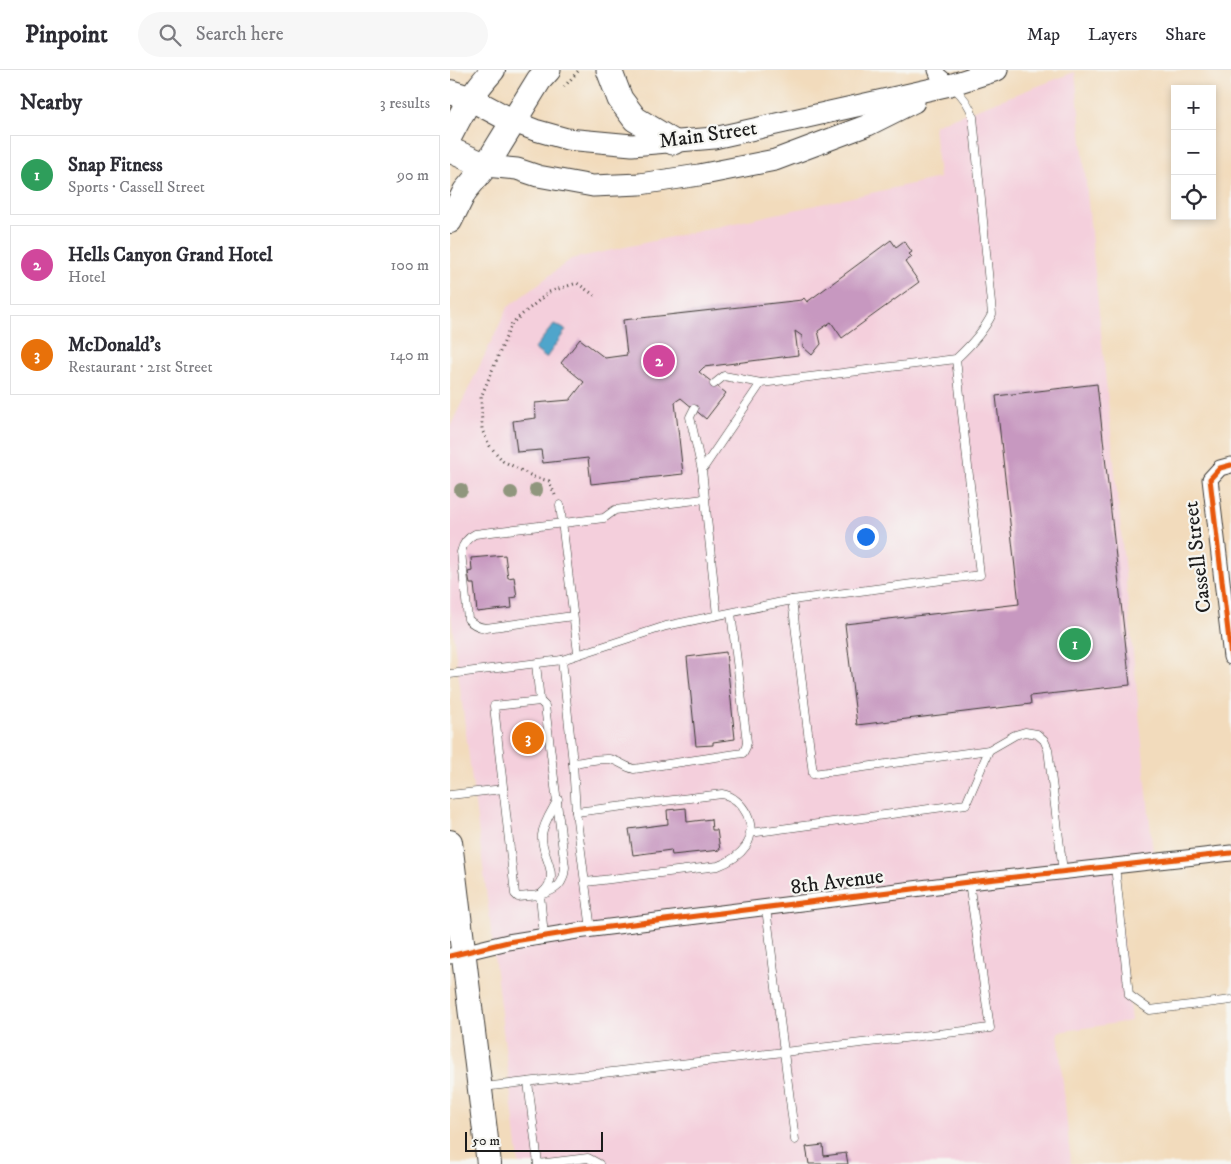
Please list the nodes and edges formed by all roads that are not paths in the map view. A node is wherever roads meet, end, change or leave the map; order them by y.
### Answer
1 (493, 70) edge
2 (609, 70) edge
3 (997, 70) edge
4 (943, 78) edge
5 (555, 80) edge
6 (460, 95) edge
7 (512, 121) junction
8 (450, 136) edge
9 (673, 142) junction
10 (450, 150) edge
11 (486, 166) junction
12 (450, 220) edge
13 (956, 359) junction
14 (760, 383) junction
15 (714, 384) dead end
16 (694, 409) dead end
17 (1231, 465) edge
18 (702, 470) junction
19 (704, 499) junction
20 (560, 505) road end
21 (562, 522) junction
22 (792, 600) junction
23 (731, 613) junction
24 (717, 615) junction
25 (573, 616) junction
26 (578, 654) junction
27 (1231, 657) edge
28 (562, 660) junction
29 (536, 664) junction
30 (450, 674) edge
31 (540, 700) junction
32 (989, 750) junction
33 (573, 763) junction
34 (503, 789) junction
35 (450, 795) edge
36 (558, 799) junction
37 (576, 812) junction
38 (750, 833) junction
39 (450, 842) edge
40 (1231, 853) edge
41 (1114, 866) junction
42 (1063, 871) junction
43 (586, 882) junction
44 (969, 882) junction
45 (540, 895) junction
46 (766, 908) junction
47 (591, 930) junction
48 (544, 936) junction
49 (456, 954) edge
50 (1231, 1000) edge
51 (784, 1052) junction
52 (528, 1082) junction
53 (480, 1087) junction
54 (795, 1140) dead end
55 (489, 1164) edge
56 (538, 1164) edge
57 (598, 1164) edge

1 - 6 main road
2 - 9 highway
3 - 4 main road, Main Street
4 - 9 main road, Main Street
4 - 11 main road, Main Street
4 - 13 lane
5 - 7 highway
6 - 7 main road, Main Street
6 - 8 main road
7 - 9 main road, Main Street
7 - 11 highway
10 - 11 highway
11 - 12 main road
13 - 14 lane
13 - 22 lane
14 - 15 lane
14 - 18 lane
16 - 18 lane
17 - 27 street, Cassell Street
18 - 19 lane
19 - 21 lane
19 - 24 lane
20 - 21 lane
21 - 25 lane
21 - 25 lane
22 - 23 lane
22 - 32 lane
23 - 24 lane
23 - 33 lane
24 - 26 lane
25 - 26 lane
26 - 28 lane
28 - 29 lane
28 - 33 lane
29 - 30 lane
29 - 31 lane
31 - 34 lane
31 - 36 lane
32 - 38 lane
32 - 42 lane
33 - 37 lane
34 - 35 lane
34 - 45 lane
36 - 45 lane
36 - 45 lane
37 - 38 lane
37 - 43 lane
38 - 43 lane
39 - 49 main road
40 - 41 street, 8th Avenue
41 - 42 street, 8th Avenue
41 - 50 lane
42 - 44 street, 8th Avenue
43 - 47 lane
44 - 46 street, 8th Avenue
44 - 51 lane
45 - 48 lane
46 - 47 street, 8th Avenue
46 - 51 lane
47 - 48 street, 8th Avenue
48 - 49 street, 8th Avenue
49 - 53 main road
51 - 52 lane
51 - 54 lane
52 - 53 lane
52 - 56 lane
53 - 55 main road
56 - 57 lane

